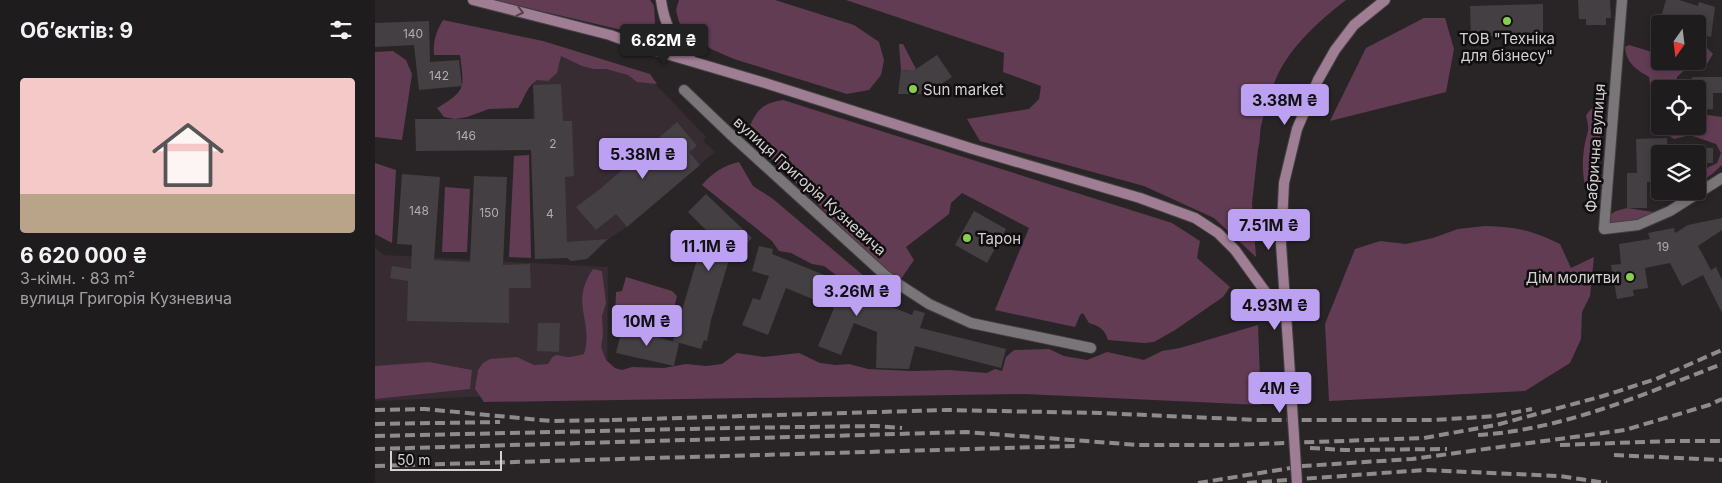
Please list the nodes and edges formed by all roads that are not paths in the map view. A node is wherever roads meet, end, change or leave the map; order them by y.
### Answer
1 (473, 0) edge
2 (661, 0) edge
3 (1385, 0) edge
4 (1622, 0) edge
5 (691, 60) junction
6 (685, 90) dead end
7 (1722, 178) edge
8 (1286, 318) junction
9 (1091, 348) dead end
10 (1297, 483) edge

1 -> 5 main road
2 - 5 main road
3 - 8 main road
4 - 7 street, Фабрична вулиця
5 - 8 main road
6 - 9 street, вулиця Григорія Кузневича
8 - 10 main road, bridge

